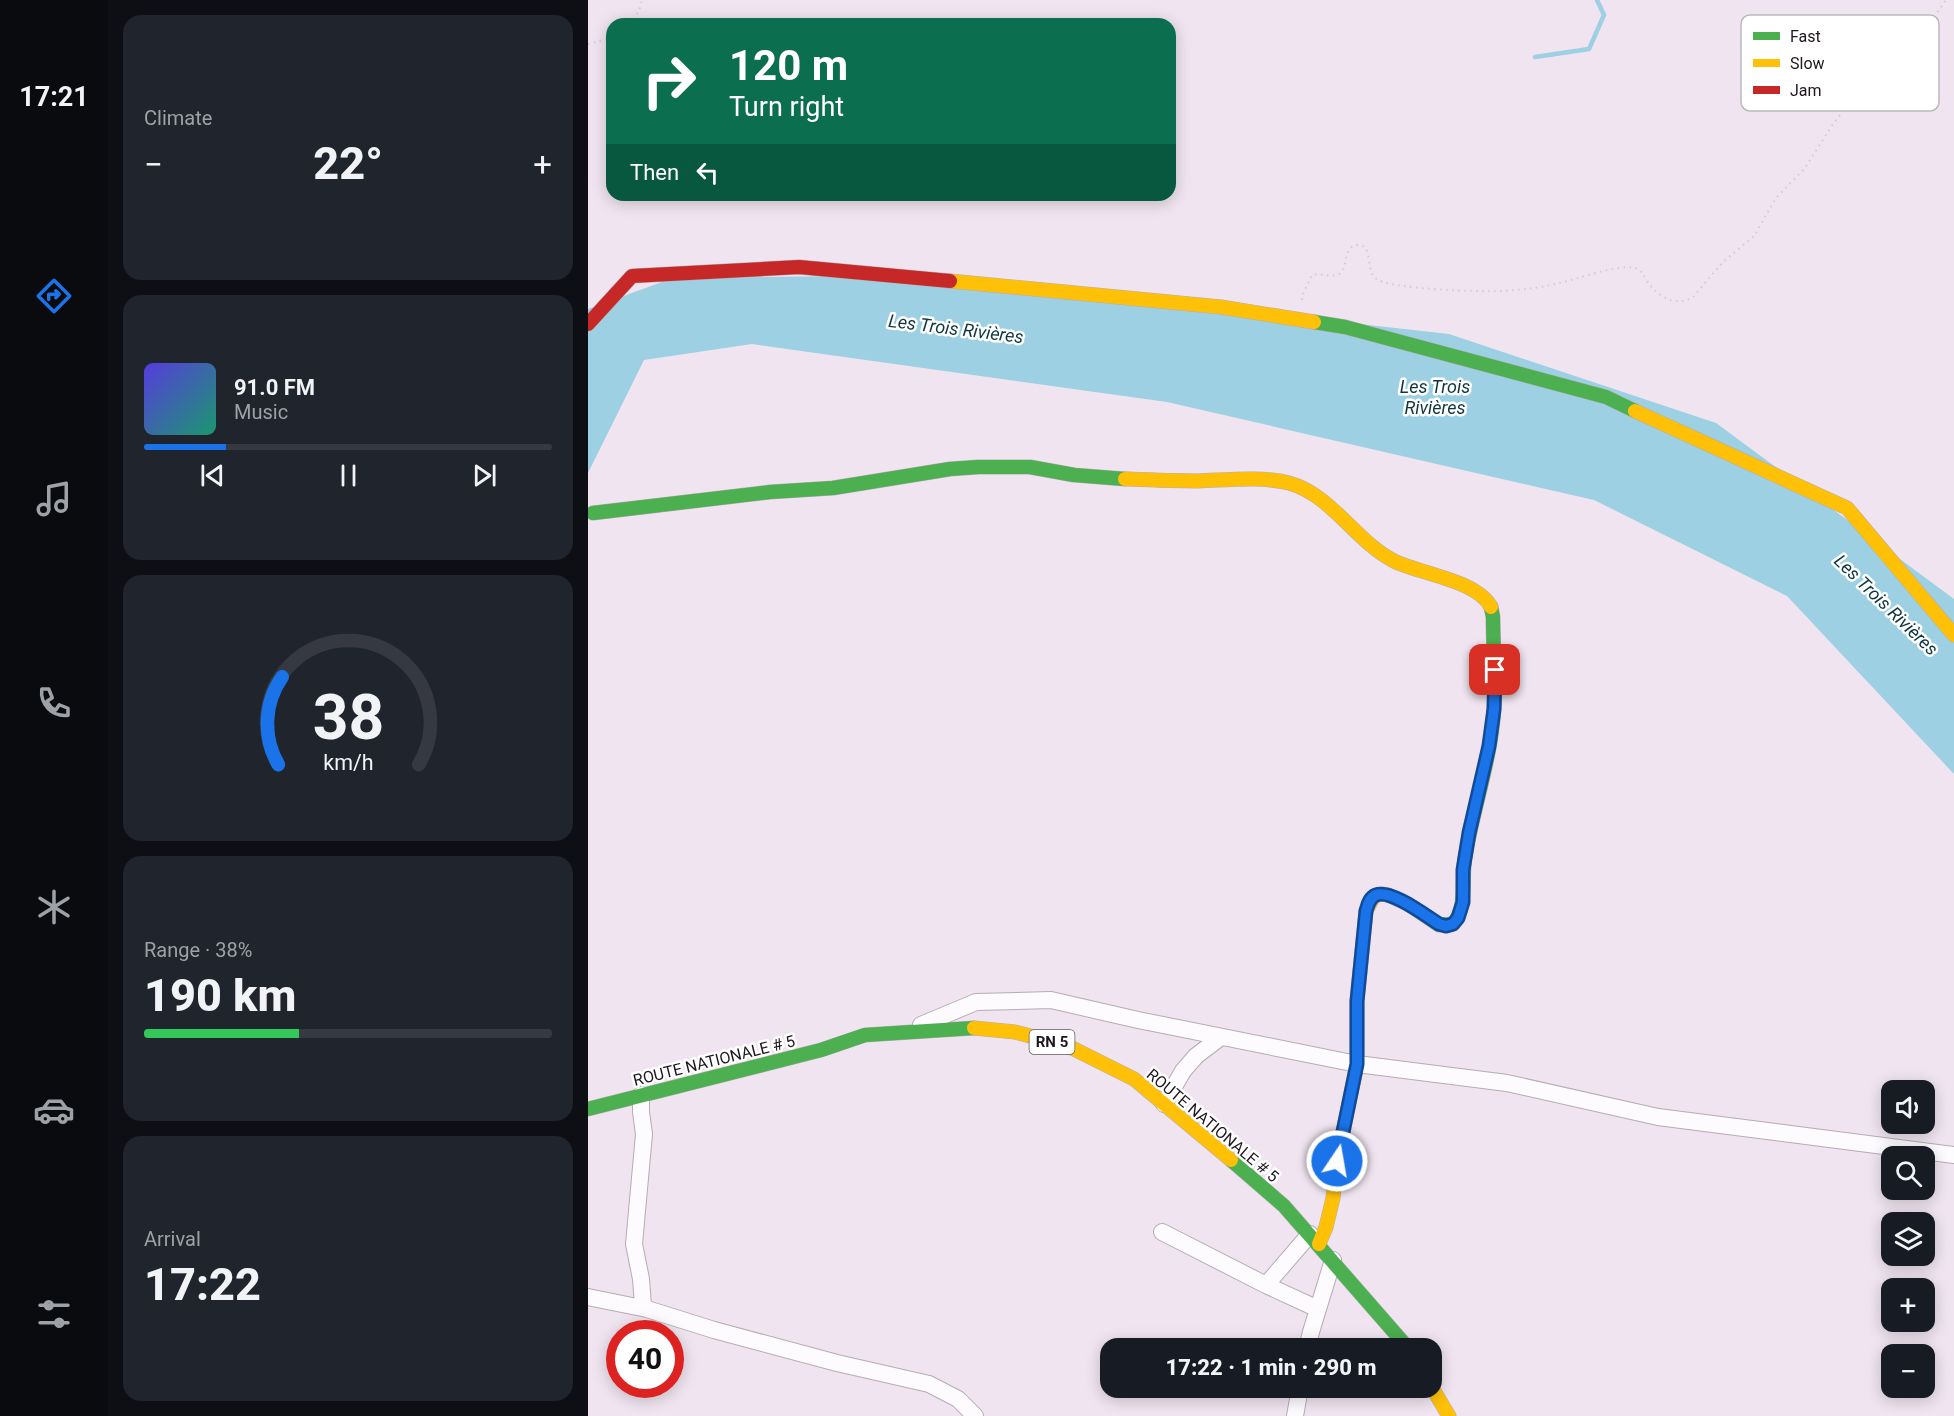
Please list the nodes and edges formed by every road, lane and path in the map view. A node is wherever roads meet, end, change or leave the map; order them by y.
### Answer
1 (642, 0) edge
2 (1946, 0) edge
3 (1935, 15) edge
4 (634, 18) edge
5 (606, 40) edge
6 (588, 44) edge
7 (1843, 111) edge
8 (1300, 320) junction
9 (588, 324) edge
10 (593, 513) dead end
11 (1954, 635) edge
12 (907, 1031) junction
13 (1221, 1037) junction
14 (1357, 1064) junction
15 (641, 1095) junction
16 (1164, 1104) junction
17 (588, 1109) edge
18 (1954, 1155) edge
19 (1162, 1232) dead end
20 (1315, 1239) junction
21 (1333, 1260) junction
22 (1266, 1285) junction
23 (588, 1297) edge
24 (647, 1309) junction
25 (1318, 1310) junction
26 (1310, 1338) edge
27 (1399, 1338) edge
28 (1298, 1398) edge
29 (1438, 1398) edge
30 (975, 1416) edge
31 (1295, 1416) edge
32 (1449, 1416) edge

1 - 4 path
2 - 3 path
5 - 6 path
7 - 8 path
8 - 9 street
8 - 11 street
10 - 14 street
12 - 13 street
12 - 15 street, ROUTE NATIONALE # 5 / RN 5
12 - 16 street, ROUTE NATIONALE # 5 / RN 5
13 - 14 street
13 - 16 street
14 - 18 street
14 - 20 street
15 - 17 street, ROUTE NATIONALE # 5 / RN 5
15 - 24 street
16 - 20 street, ROUTE NATIONALE # 5 / RN 5
19 - 22 street
20 - 21 street, ROUTE NATIONALE # 5 / RN 5
20 - 22 street
21 - 25 street
21 - 27 street, ROUTE NATIONALE # 5 / RN 5
22 - 25 street
23 - 24 street
24 - 30 street
25 - 26 street
28 - 31 street
29 - 32 street

